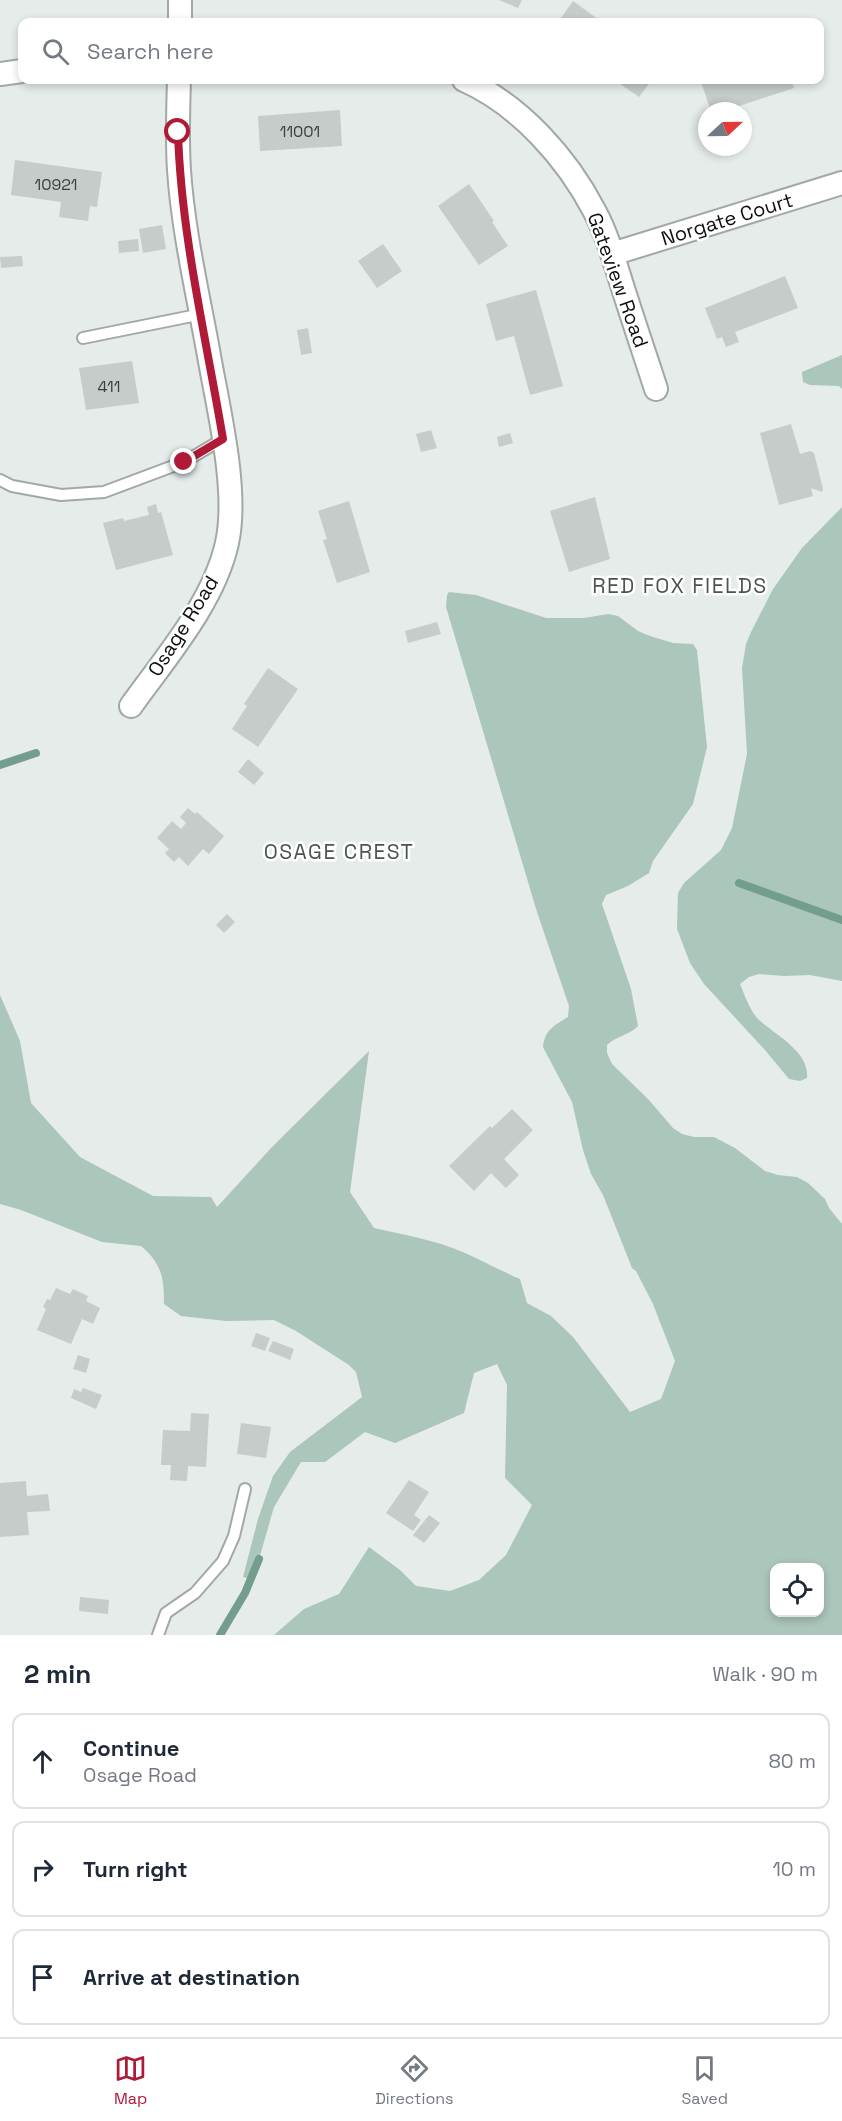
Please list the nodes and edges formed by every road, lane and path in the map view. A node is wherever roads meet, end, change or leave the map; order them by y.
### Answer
1 (180, 0) edge
2 (180, 18) edge
3 (18, 72) edge
4 (0, 74) edge
5 (179, 84) edge
6 (471, 84) edge
7 (842, 183) edge
8 (612, 254) junction
9 (201, 314) junction
10 (83, 338) dead end
11 (656, 389) dead end
12 (223, 439) junction
13 (0, 480) edge
14 (131, 706) dead end
15 (245, 1489) dead end
16 (158, 1635) edge

1 - 2 street
3 - 4 street
5 - 9 street, Osage Road
6 - 8 street, Gateview Road
7 - 8 street, Norgate Court
8 - 11 street, Gateview Road
9 - 10 lane
9 - 12 street, Osage Road
12 - 13 lane
12 - 14 street, Osage Road
15 - 16 lane

